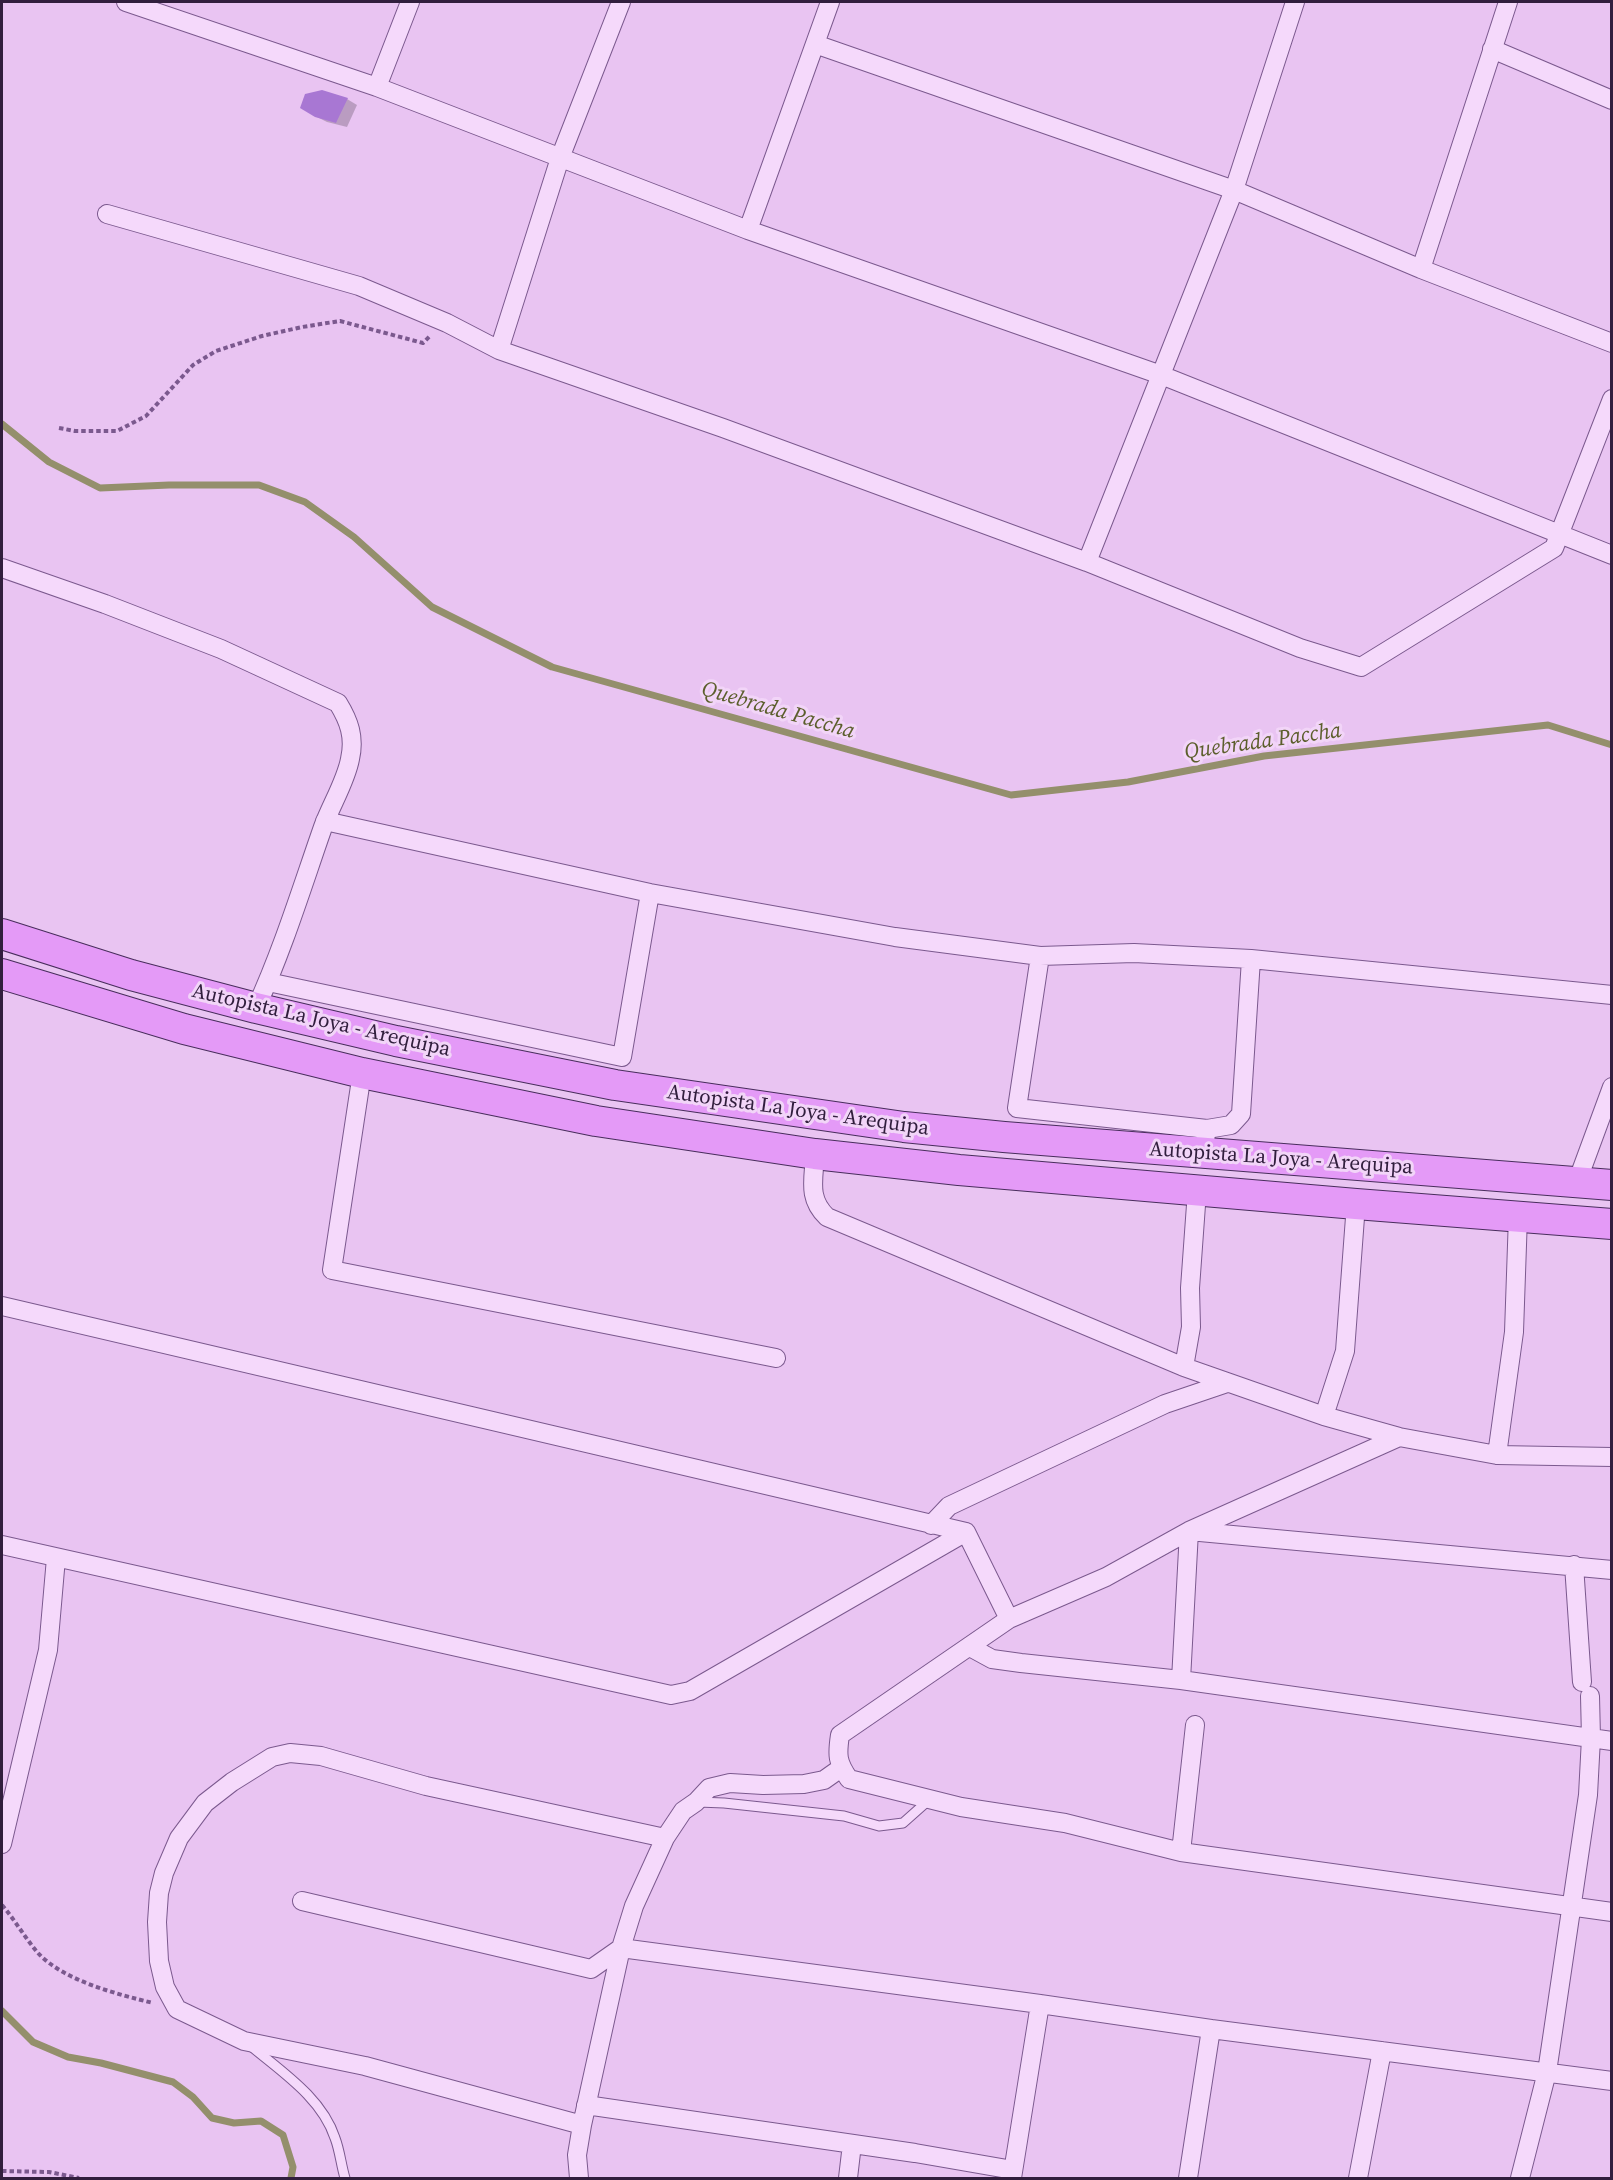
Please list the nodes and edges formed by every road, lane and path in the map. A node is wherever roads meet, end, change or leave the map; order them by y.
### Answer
1 (126, 2) edge
2 (410, 2) edge
3 (621, 2) edge
4 (830, 2) edge
5 (1295, 2) edge
6 (1508, 2) edge
7 (815, 44) junction
8 (1492, 49) junction
9 (377, 87) junction
10 (1611, 100) edge
11 (560, 158) junction
12 (1234, 190) junction
13 (107, 214) dead end
14 (748, 230) junction
15 (1421, 269) junction
16 (447, 323) junction
17 (1611, 343) edge
18 (499, 350) junction
19 (1161, 375) junction
20 (1611, 399) edge
21 (59, 428) dead end
22 (1560, 536) junction
23 (1611, 555) edge
24 (1087, 562) junction
25 (2, 568) edge
26 (325, 821) junction
27 (650, 893) junction
28 (2, 934) edge
29 (1040, 956) junction
30 (1251, 959) junction
31 (2, 974) edge
32 (262, 995) junction
33 (1611, 995) edge
34 (362, 1073) junction
35 (1611, 1087) edge
36 (1205, 1141) junction
37 (815, 1154) junction
38 (1577, 1182) junction
39 (1611, 1185) edge
40 (1197, 1191) junction
41 (1356, 1204) junction
42 (1518, 1216) junction
43 (1611, 1224) edge
44 (2, 1306) edge
45 (776, 1358) dead end
46 (1184, 1368) junction
47 (1227, 1383) junction
48 (1324, 1416) junction
49 (1399, 1437) junction
50 (1497, 1455) junction
51 (1611, 1457) edge
52 (931, 1525) junction
53 (1189, 1531) junction
54 (966, 1532) junction
55 (2, 1545) edge
56 (56, 1558) junction
57 (1574, 1565) junction
58 (1611, 1570) edge
59 (1009, 1619) junction
60 (970, 1647) junction
61 (1181, 1680) junction
62 (1195, 1725) dead end
63 (1591, 1738) junction
64 (1611, 1741) edge
65 (841, 1768) junction
66 (930, 1799) junction
67 (696, 1802) junction
68 (664, 1838) junction
69 (2, 1844) edge
70 (1181, 1852) junction
71 (302, 1901) dead end
72 (2, 1905) edge
73 (1572, 1906) junction
74 (1611, 1912) edge
75 (621, 1948) junction
76 (1040, 2004) junction
77 (177, 2009) junction
78 (1211, 2029) junction
79 (244, 2041) junction
80 (1382, 2051) junction
81 (1547, 2072) junction
82 (1611, 2081) edge
83 (586, 2105) junction
84 (582, 2125) junction
85 (852, 2144) junction
86 (2, 2171) edge
87 (1012, 2174) edge
88 (79, 2178) edge
89 (345, 2178) edge
90 (579, 2178) edge
91 (848, 2178) edge
92 (1188, 2178) edge
93 (1358, 2178) edge
94 (1520, 2178) edge

1 - 9 street
2 - 9 street
3 - 11 street
4 - 7 street
5 - 12 street
6 - 8 street
7 - 12 street
7 - 14 street
8 - 10 street
8 - 15 street
9 - 11 street
11 - 14 street
11 - 18 street
12 - 15 street
12 - 19 street
13 - 16 street
14 - 19 street
15 - 17 street
16 - 18 street
16 - 21 path
18 - 24 street
19 - 22 street
19 - 24 street
20 - 22 street
22 - 23 street
22 - 24 street
25 - 26 street
26 - 27 street
26 - 32 street
27 - 29 street
27 - 32 street
28 - 32 main road, Autopista La Joya - Arequipa
29 - 30 street
29 - 36 street
30 - 33 street
30 - 36 street
31 - 34 main road, Autopista La Joya - Arequipa
32 - 36 main road, Autopista La Joya - Arequipa
34 - 37 main road, Autopista La Joya - Arequipa
34 - 45 street
35 - 38 street
36 - 38 main road, Autopista La Joya - Arequipa
37 - 40 main road, Autopista La Joya - Arequipa
37 - 46 street
38 - 39 main road, Autopista La Joya - Arequipa
40 - 41 main road, Autopista La Joya - Arequipa
40 - 46 street
41 - 42 main road, Autopista La Joya - Arequipa
41 - 48 street
42 - 43 main road, Autopista La Joya - Arequipa
42 - 50 street
44 - 52 street
46 - 47 street
47 - 48 street
47 - 52 street
48 - 49 street
49 - 50 street
49 - 53 street
50 - 51 street
52 - 54 street
53 - 57 street
53 - 59 street
53 - 61 street
54 - 56 street
54 - 59 street
55 - 56 street
56 - 69 street
57 - 58 street
57 - 63 street
59 - 60 street
60 - 61 street
60 - 65 street
61 - 63 street
62 - 70 street
63 - 64 street
63 - 73 street
65 - 66 street
65 - 67 street
66 - 67 lane
66 - 70 street
67 - 68 street
68 - 75 street
68 - 77 street
70 - 73 street
71 - 75 street
72 - 77 path
73 - 74 street
73 - 81 street
75 - 76 street
75 - 83 street
76 - 78 street
76 - 87 street
77 - 79 street
78 - 80 street
78 - 92 street
79 - 84 street
79 - 89 lane
80 - 81 street
80 - 93 street
81 - 82 street
81 - 94 street
83 - 84 street
83 - 85 street
84 - 90 street
85 - 87 street
85 - 91 street
86 - 88 path

